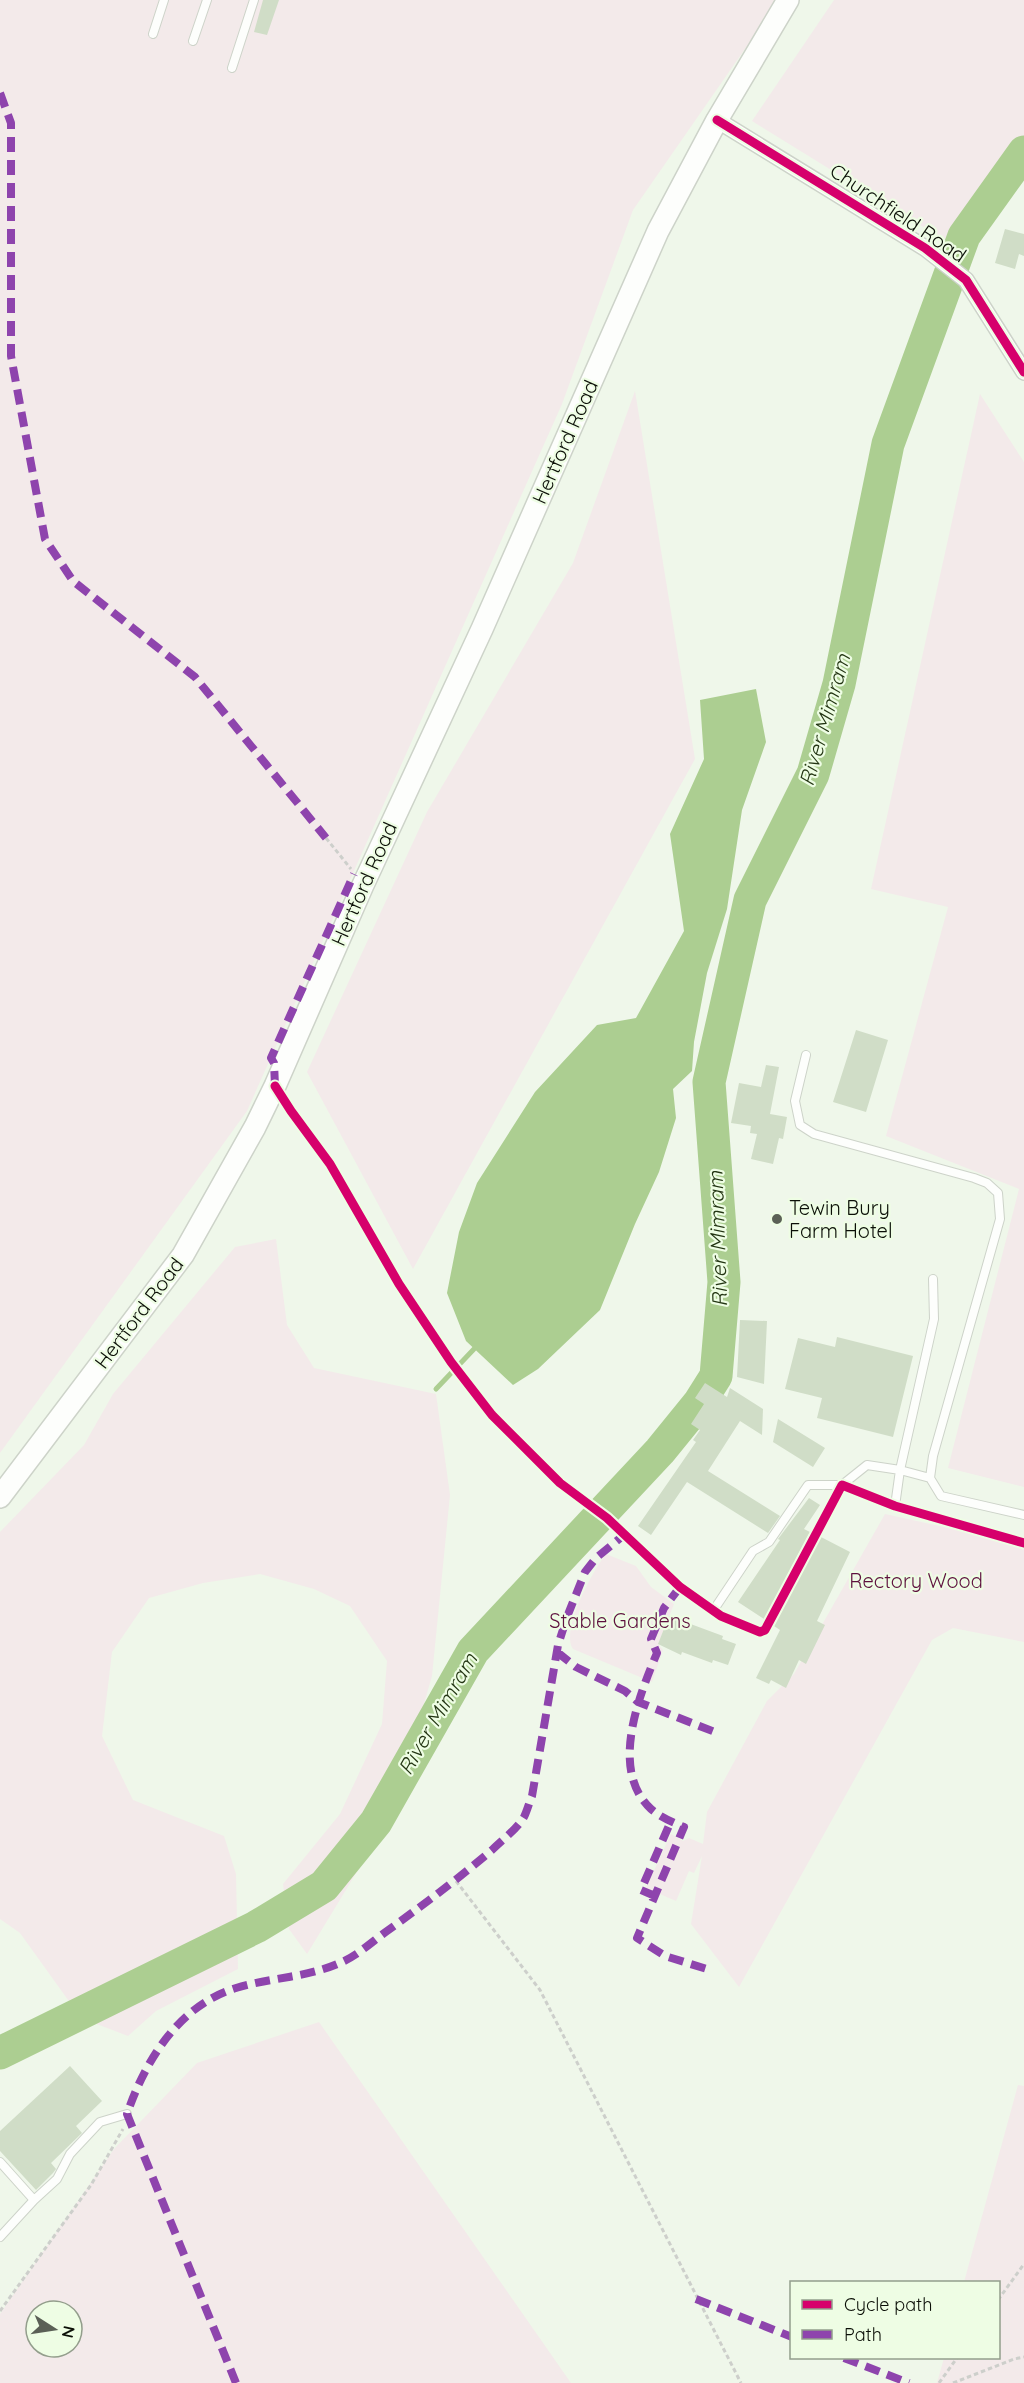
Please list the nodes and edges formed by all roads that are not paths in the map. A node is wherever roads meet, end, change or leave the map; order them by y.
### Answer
1 (164, 0) edge
2 (207, 0) edge
3 (254, 0) edge
4 (788, 0) edge
5 (153, 34) dead end
6 (193, 41) dead end
7 (232, 68) dead end
8 (717, 120) junction
9 (1024, 372) edge
10 (806, 1055) dead end
11 (275, 1086) junction
12 (933, 1279) dead end
13 (900, 1470) junction
14 (930, 1478) junction
15 (842, 1485) junction
16 (0, 1497) edge
17 (1024, 1515) edge
18 (713, 1611) junction
19 (127, 2114) road end
20 (0, 2162) edge
21 (33, 2200) junction
22 (0, 2237) edge

1 - 5 lane
2 - 6 lane
3 - 7 lane
4 - 8 main road, Hertford Road
8 - 9 street, Churchfield Road
8 - 11 main road, Hertford Road
10 - 14 lane
11 - 16 main road, Hertford Road
11 - 18 lane
12 - 13 lane
13 - 14 lane
13 - 15 lane
13 - 15 lane
14 - 17 lane
15 - 18 lane
15 - 18 lane
19 - 21 lane
20 - 21 lane
21 - 22 lane

